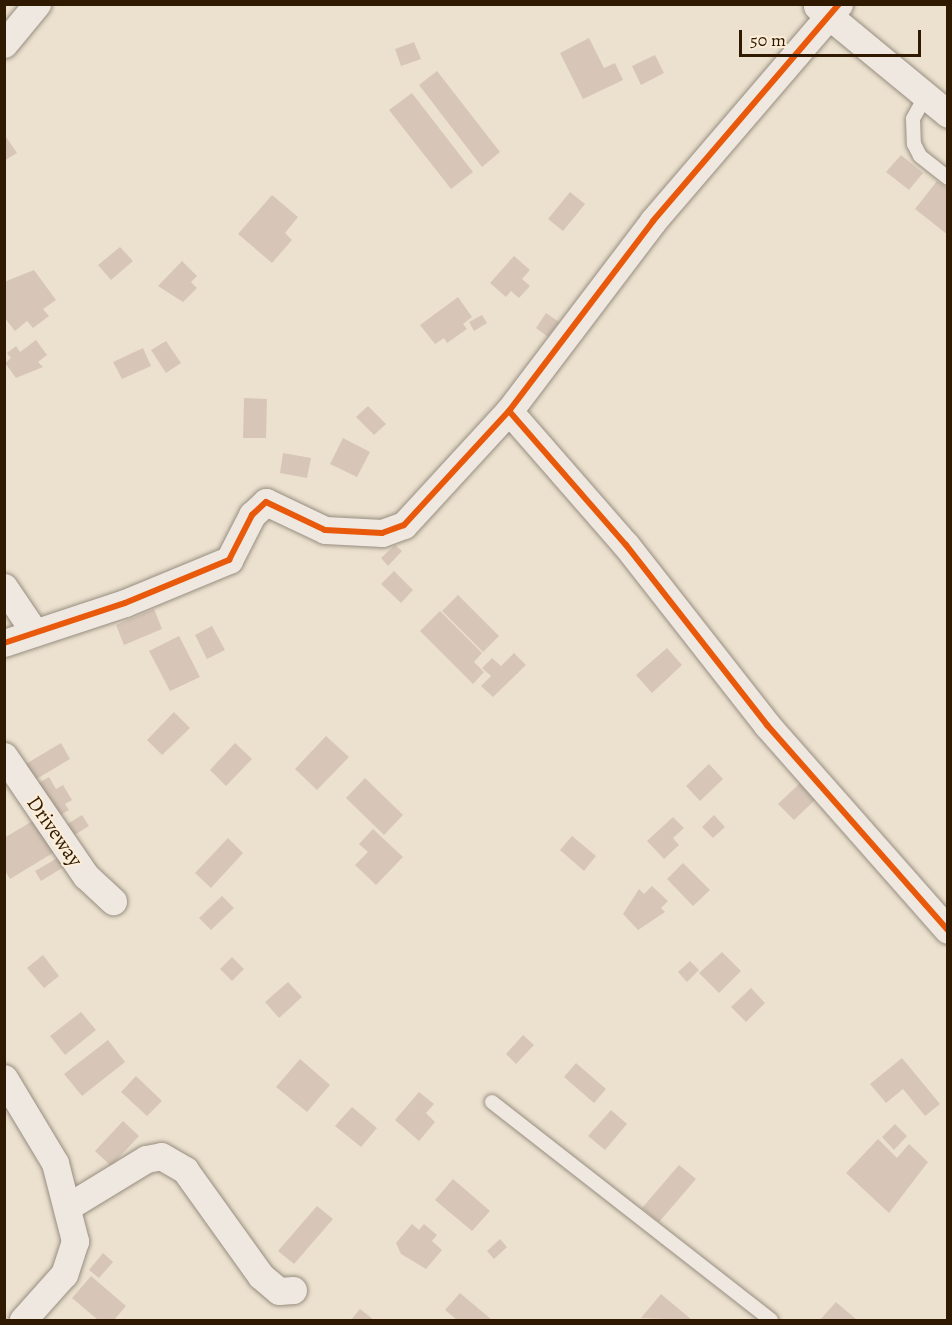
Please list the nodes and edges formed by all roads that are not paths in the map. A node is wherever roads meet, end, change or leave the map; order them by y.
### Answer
1 (37, 4) edge
2 (828, 9) edge
3 (4, 44) edge
4 (925, 97) junction
5 (948, 114) edge
6 (948, 178) edge
7 (509, 411) junction
8 (4, 587) edge
9 (35, 633) junction
10 (4, 643) edge
11 (4, 756) edge
12 (113, 901) dead end
13 (948, 930) edge
14 (4, 1078) edge
15 (492, 1102) dead end
16 (69, 1206) junction
17 (293, 1290) dead end
18 (23, 1320) edge
19 (771, 1320) edge

1 - 3 street
2 - 4 street
2 - 7 street
4 - 5 street
4 - 6 lane
7 - 9 street
7 - 13 street
8 - 9 street
9 - 10 street
11 - 12 street, Driveway
14 - 16 street
15 - 19 lane
16 - 17 street
16 - 18 street

